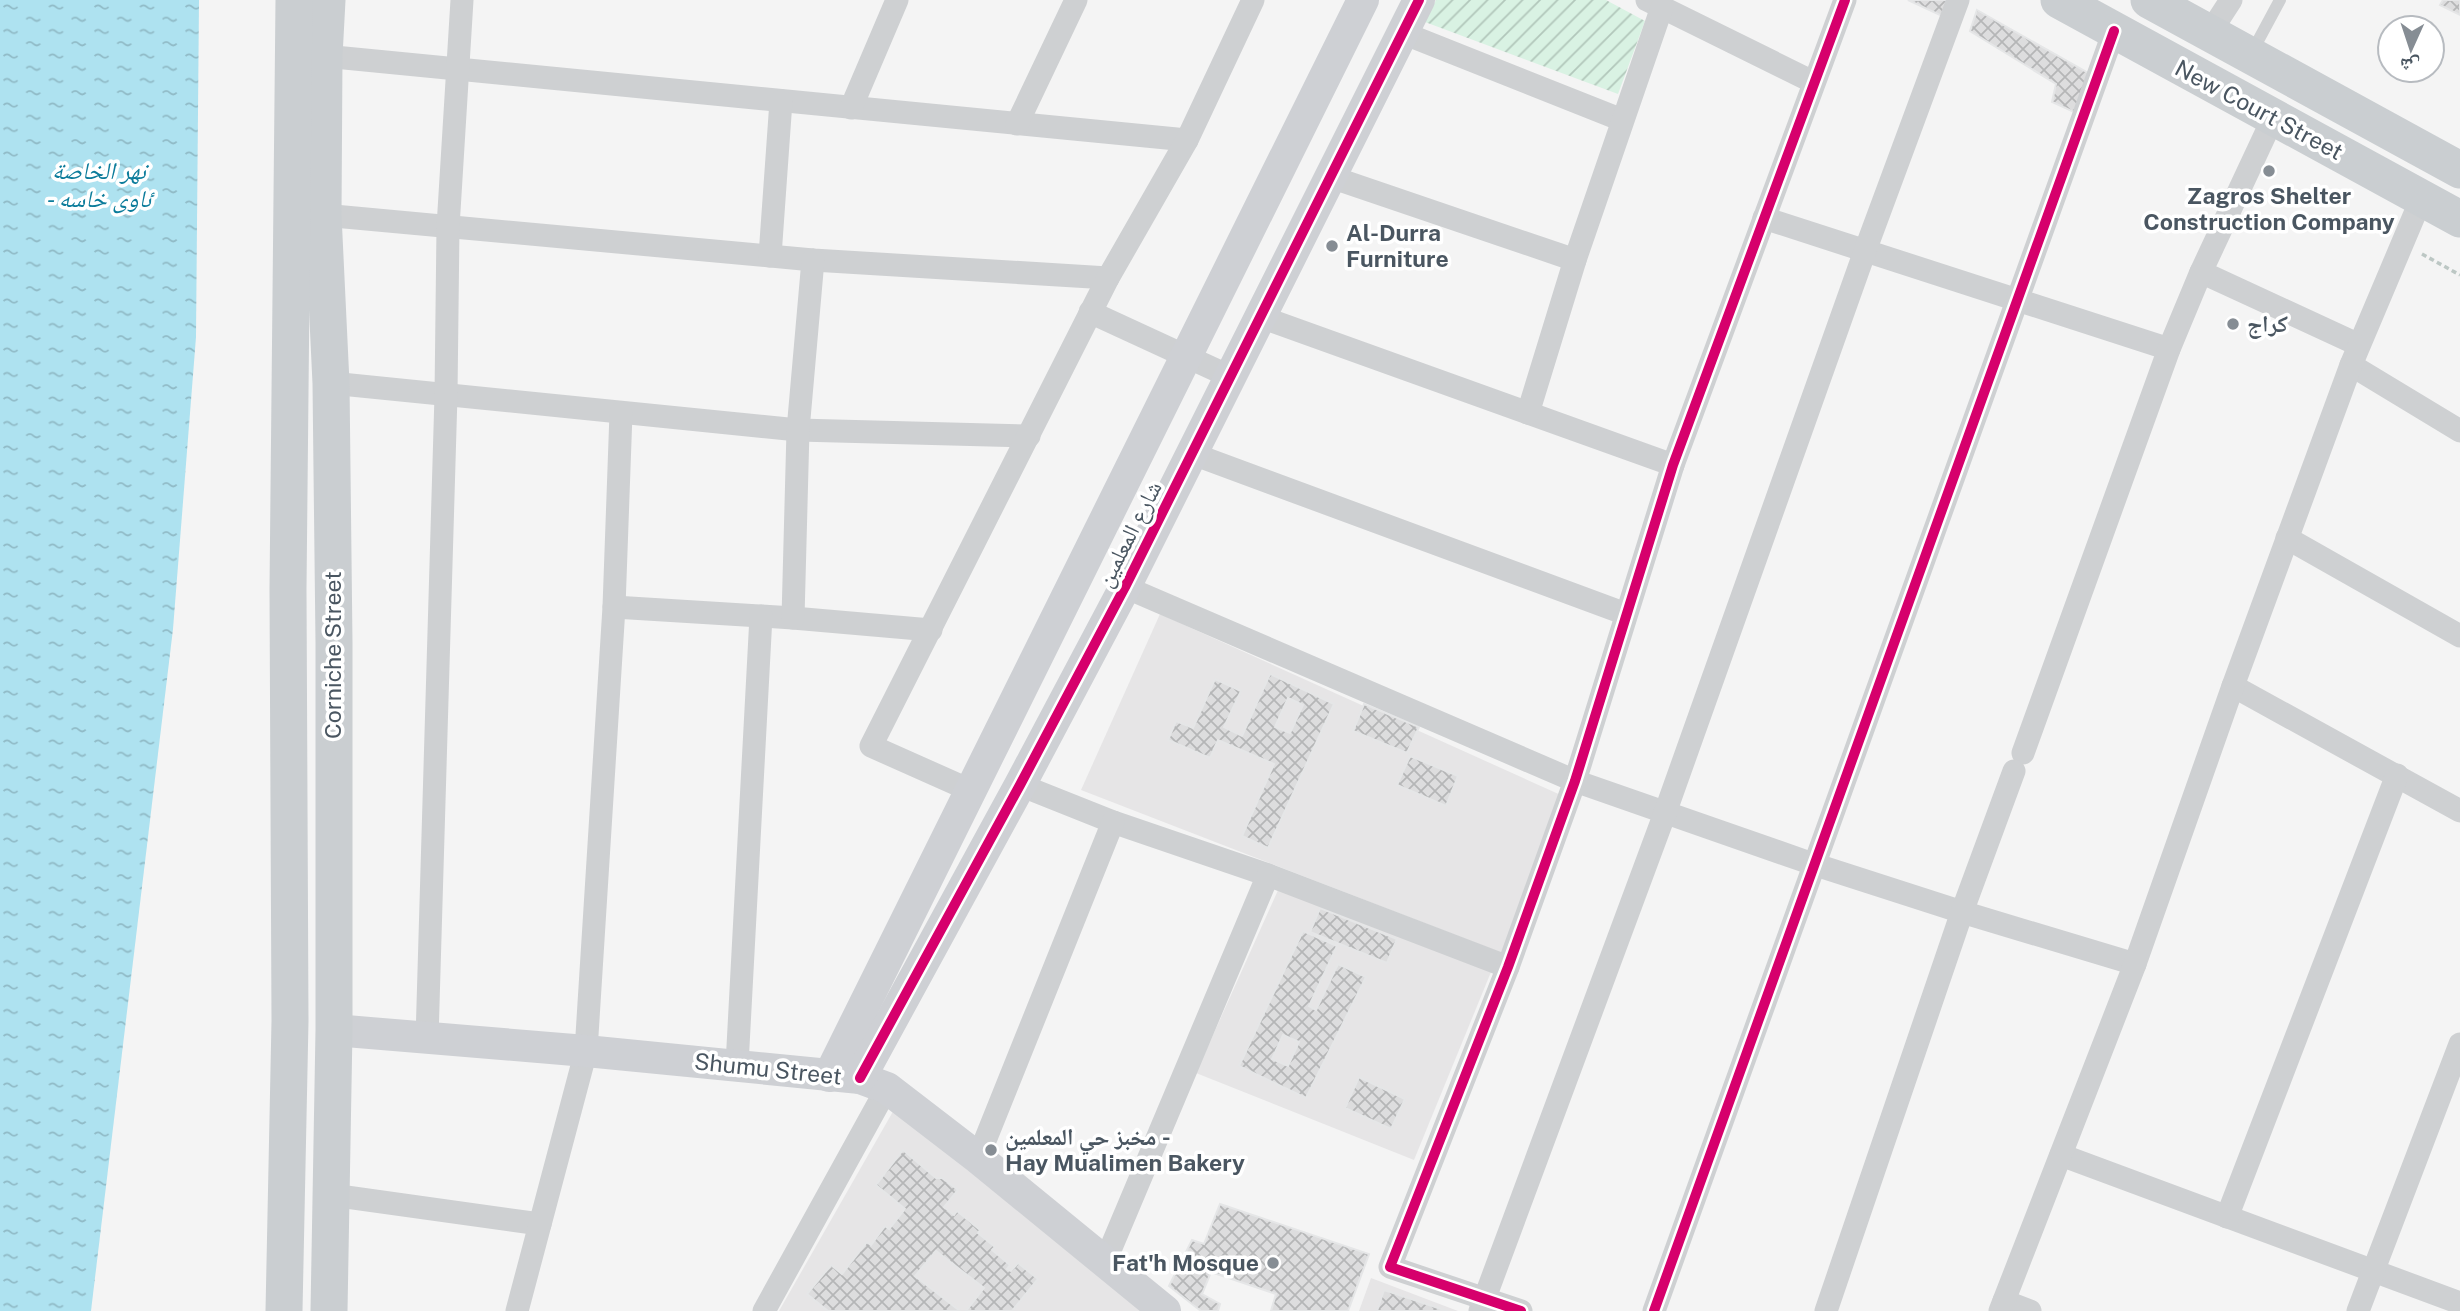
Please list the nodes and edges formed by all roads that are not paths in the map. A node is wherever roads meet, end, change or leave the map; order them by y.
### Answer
1 (295, 0) edge
2 (327, 0) edge
3 (462, 0) edge
4 (897, 0) edge
5 (1076, 0) edge
6 (1253, 0) edge
7 (1363, 0) edge
8 (1419, 0) edge
9 (1845, 0) edge
10 (1958, 0) edge
11 (2059, 0) edge
12 (2149, 0) edge
13 (2231, 0) edge
14 (2280, 0) edge
15 (1655, 4) edge
16 (2114, 31) junction
17 (1403, 33) junction
18 (2209, 34) junction
19 (324, 56) junction
20 (2250, 56) junction
21 (458, 68) junction
22 (1813, 82) junction
23 (781, 101) junction
24 (851, 108) junction
25 (2273, 118) junction
26 (1622, 120) junction
27 (1017, 124) junction
28 (1187, 140) junction
29 (2460, 170) edge
30 (1331, 177) junction
31 (2422, 197) junction
32 (323, 215) junction
33 (1764, 218) junction
34 (2460, 219) edge
35 (448, 227) junction
36 (1865, 251) junction
37 (770, 256) junction
38 (813, 260) junction
39 (1575, 260) junction
40 (2201, 272) junction
41 (1108, 278) junction
42 (2018, 300) junction
43 (1090, 312) junction
44 (1261, 317) junction
45 (2169, 349) junction
46 (2355, 355) junction
47 (1187, 356) junction
48 (1231, 377) junction
49 (331, 383) junction
50 (446, 395) junction
51 (621, 413) junction
52 (1528, 413) junction
53 (798, 430) junction
54 (2460, 431) edge
55 (1030, 436) junction
56 (1193, 454) junction
57 (1673, 465) junction
58 (2287, 538) junction
59 (1125, 587) junction
60 (333, 588) junction
61 (288, 589) junction
62 (614, 607) junction
63 (1626, 614) junction
64 (761, 616) junction
65 (793, 618) junction
66 (931, 630) junction
67 (2460, 636) edge
68 (334, 643) junction
69 (288, 644) junction
70 (2233, 686) junction
71 (2397, 775) junction
72 (1575, 781) junction
73 (1020, 785) junction
74 (972, 790) junction
75 (2460, 811) edge
76 (1665, 813) junction
77 (1113, 822) junction
78 (1813, 864) junction
79 (1268, 875) junction
80 (1962, 912) junction
81 (2135, 964) junction
82 (1508, 967) junction
83 (334, 1030) junction
84 (427, 1039) junction
85 (2460, 1044) edge
86 (586, 1051) junction
87 (737, 1065) junction
88 (859, 1081) junction
89 (2060, 1155) junction
90 (978, 1158) junction
91 (332, 1195) junction
92 (2227, 1217) junction
93 (540, 1224) junction
94 (1105, 1262) junction
95 (2373, 1271) junction
96 (2460, 1303) edge
97 (1482, 1305) edge
98 (2002, 1306) edge
99 (284, 1311) edge
100 (329, 1311) edge
101 (517, 1311) edge
102 (764, 1311) edge
103 (1165, 1311) edge
104 (1521, 1311) edge
105 (1654, 1311) edge
106 (1826, 1311) edge
107 (2030, 1311) edge
108 (2358, 1311) edge

1 - 61 main road, Corniche Street
2 - 19 main road, Corniche Street
3 - 21 street
4 - 24 street
5 - 27 street
6 - 28 street
7 - 47 street, شارع المعلمين
8 - 17 street, شارع المعلمين
9 - 22 street
10 - 36 street
11 - 16 main road, New Court Street
12 - 18 main road, New Court Street
13 - 18 street
14 - 20 lane
15 - 22 street
15 - 26 street
16 - 25 main road, New Court Street
16 - 42 street
17 - 26 street
17 - 30 street, شارع المعلمين
18 - 20 main road, New Court Street
19 - 21 street
19 - 32 main road, Corniche Street
20 - 29 main road, New Court Street
21 - 23 street
21 - 35 street
22 - 33 street
23 - 24 street
23 - 37 street
24 - 27 street
25 - 31 main road, New Court Street
25 - 40 street
26 - 39 street
27 - 28 street
28 - 41 street
30 - 39 street
30 - 44 street, شارع المعلمين
31 - 34 main road, New Court Street
31 - 46 street
32 - 35 street
32 - 49 main road, Corniche Street
33 - 36 street
33 - 57 street
35 - 37 street
35 - 50 street
36 - 42 street
36 - 76 street
37 - 38 street
38 - 41 street
38 - 53 street
39 - 52 street
40 - 45 street
40 - 46 street
41 - 43 street
42 - 45 street
42 - 78 street
43 - 47 street
43 - 55 street
44 - 48 street, شارع المعلمين
44 - 52 street
45 - 80 street
46 - 54 street
46 - 58 street
47 - 48 street
47 - 74 street, شارع المعلمين
48 - 56 street, شارع المعلمين
49 - 50 street
49 - 60 main road, Corniche Street
50 - 51 street
50 - 84 street
51 - 53 street
51 - 62 street
52 - 57 street
53 - 55 street
53 - 65 street
55 - 66 street
56 - 59 street, شارع المعلمين
56 - 63 street
57 - 63 street
58 - 67 street
58 - 70 street
59 - 72 street
59 - 73 street, شارع المعلمين
60 - 61 main road
60 - 68 main road, Corniche Street
61 - 69 main road, Corniche Street
62 - 64 street
62 - 86 street
63 - 72 street
64 - 65 street
64 - 87 street
65 - 66 street
66 - 74 street
68 - 69 main road
68 - 83 main road, Corniche Street
69 - 99 main road, Corniche Street
70 - 71 street
70 - 81 street
71 - 75 street
71 - 92 street
72 - 76 street
72 - 82 street
73 - 77 street
73 - 88 street, شارع المعلمين
74 - 88 street, شارع المعلمين
76 - 78 street
76 - 97 street
77 - 79 street
77 - 90 street
78 - 80 street
78 - 105 street
79 - 82 street
79 - 94 street
80 - 81 street
80 - 106 street
81 - 89 street
82 - 97 street
83 - 84 street, Shumu Street
83 - 91 main road, Corniche Street
84 - 86 street, Shumu Street
85 - 95 street
86 - 87 street, Shumu Street
86 - 93 street
87 - 88 street, Shumu Street
88 - 90 street
88 - 102 street
89 - 92 street
89 - 98 street
90 - 94 street
91 - 93 street
91 - 100 main road, Corniche Street
92 - 95 street
93 - 101 street
94 - 103 street
95 - 96 street
95 - 108 street
97 - 104 street
98 - 107 street

